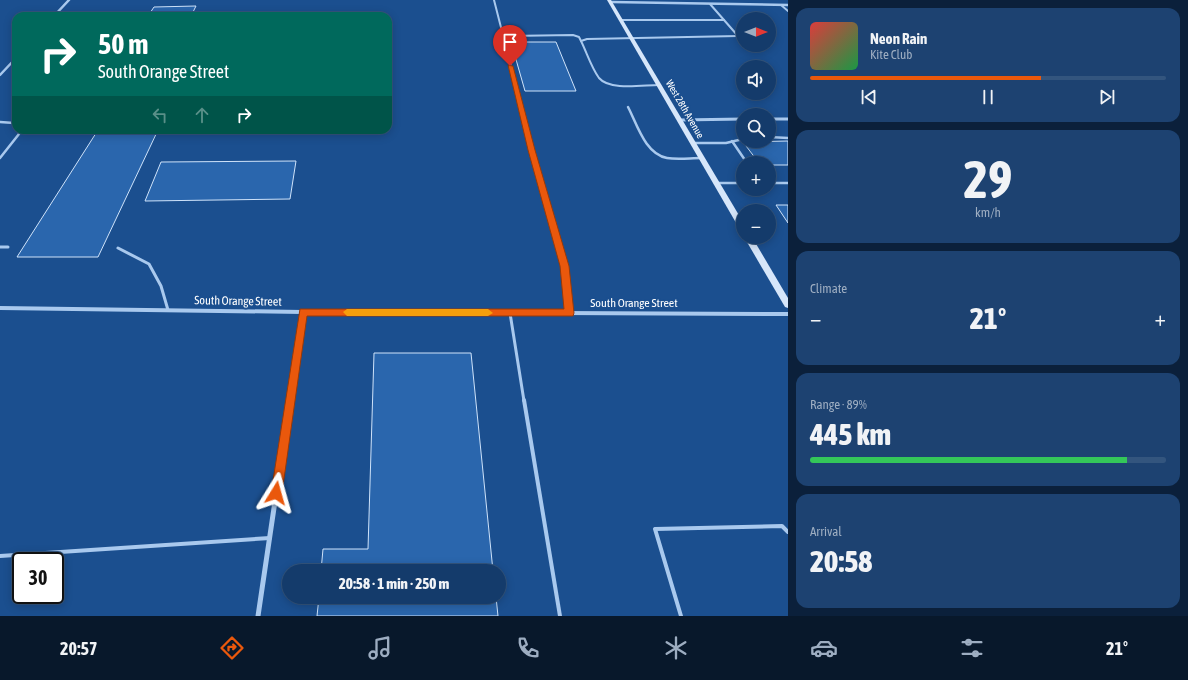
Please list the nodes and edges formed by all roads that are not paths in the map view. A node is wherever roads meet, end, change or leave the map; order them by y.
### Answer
1 (69, 0) edge
2 (494, 0) edge
3 (610, 1) edge
4 (710, 4) junction
5 (781, 5) junction
6 (788, 5) edge
7 (788, 11) edge
8 (58, 12) edge
9 (621, 20) junction
10 (724, 20) junction
11 (503, 36) junction
12 (631, 36) junction
13 (582, 41) junction
14 (12, 62) edge
15 (0, 75) edge
16 (660, 85) junction
17 (628, 107) dead end
18 (736, 119) edge
19 (776, 119) edge
20 (788, 119) edge
21 (680, 120) junction
22 (0, 122) edge
23 (12, 123) edge
24 (19, 134) edge
25 (776, 137) edge
26 (788, 138) edge
27 (736, 141) edge
28 (732, 142) junction
29 (694, 143) junction
30 (742, 156) edge
31 (0, 158) edge
32 (702, 158) junction
33 (716, 183) junction
34 (736, 183) edge
35 (776, 183) edge
36 (788, 183) edge
37 (736, 216) edge
38 (752, 244) edge
39 (0, 247) edge
40 (8, 247) dead end
41 (118, 248) dead end
42 (788, 305) edge
43 (0, 308) edge
44 (168, 310) junction
45 (303, 312) junction
46 (510, 313) junction
47 (569, 313) junction
48 (788, 314) edge
49 (788, 532) edge
50 (270, 538) junction
51 (0, 556) edge
52 (258, 616) edge
53 (560, 616) edge
54 (681, 616) edge

1 - 8 street
2 - 11 lane
3 - 4 street
3 - 9 main road, West 28th Avenue
4 - 5 street
4 - 10 lane
5 - 6 street
5 - 7 lane
9 - 10 lane
9 - 12 main road, West 28th Avenue
10 - 12 lane
11 - 13 lane
11 - 47 lane
12 - 13 lane
12 - 16 main road, West 28th Avenue
13 - 16 lane
14 - 15 street
16 - 21 main road, West 28th Avenue
17 - 32 lane
18 - 21 street
19 - 20 street
21 - 29 main road, West 28th Avenue
22 - 23 lane
24 - 31 lane
25 - 26 lane
27 - 28 lane
28 - 29 lane
28 - 30 lane
29 - 32 main road, West 28th Avenue
32 - 33 main road, West 28th Avenue
33 - 34 lane
33 - 37 main road, West 28th Avenue
35 - 36 lane
38 - 42 main road
39 - 40 lane
41 - 44 lane
43 - 44 street, South Orange Street
44 - 45 street, South Orange Street
45 - 46 street, South Orange Street
45 - 50 street
46 - 47 street, South Orange Street
46 - 53 lane
47 - 48 street, South Orange Street
49 - 54 lane
50 - 51 lane
50 - 52 street

